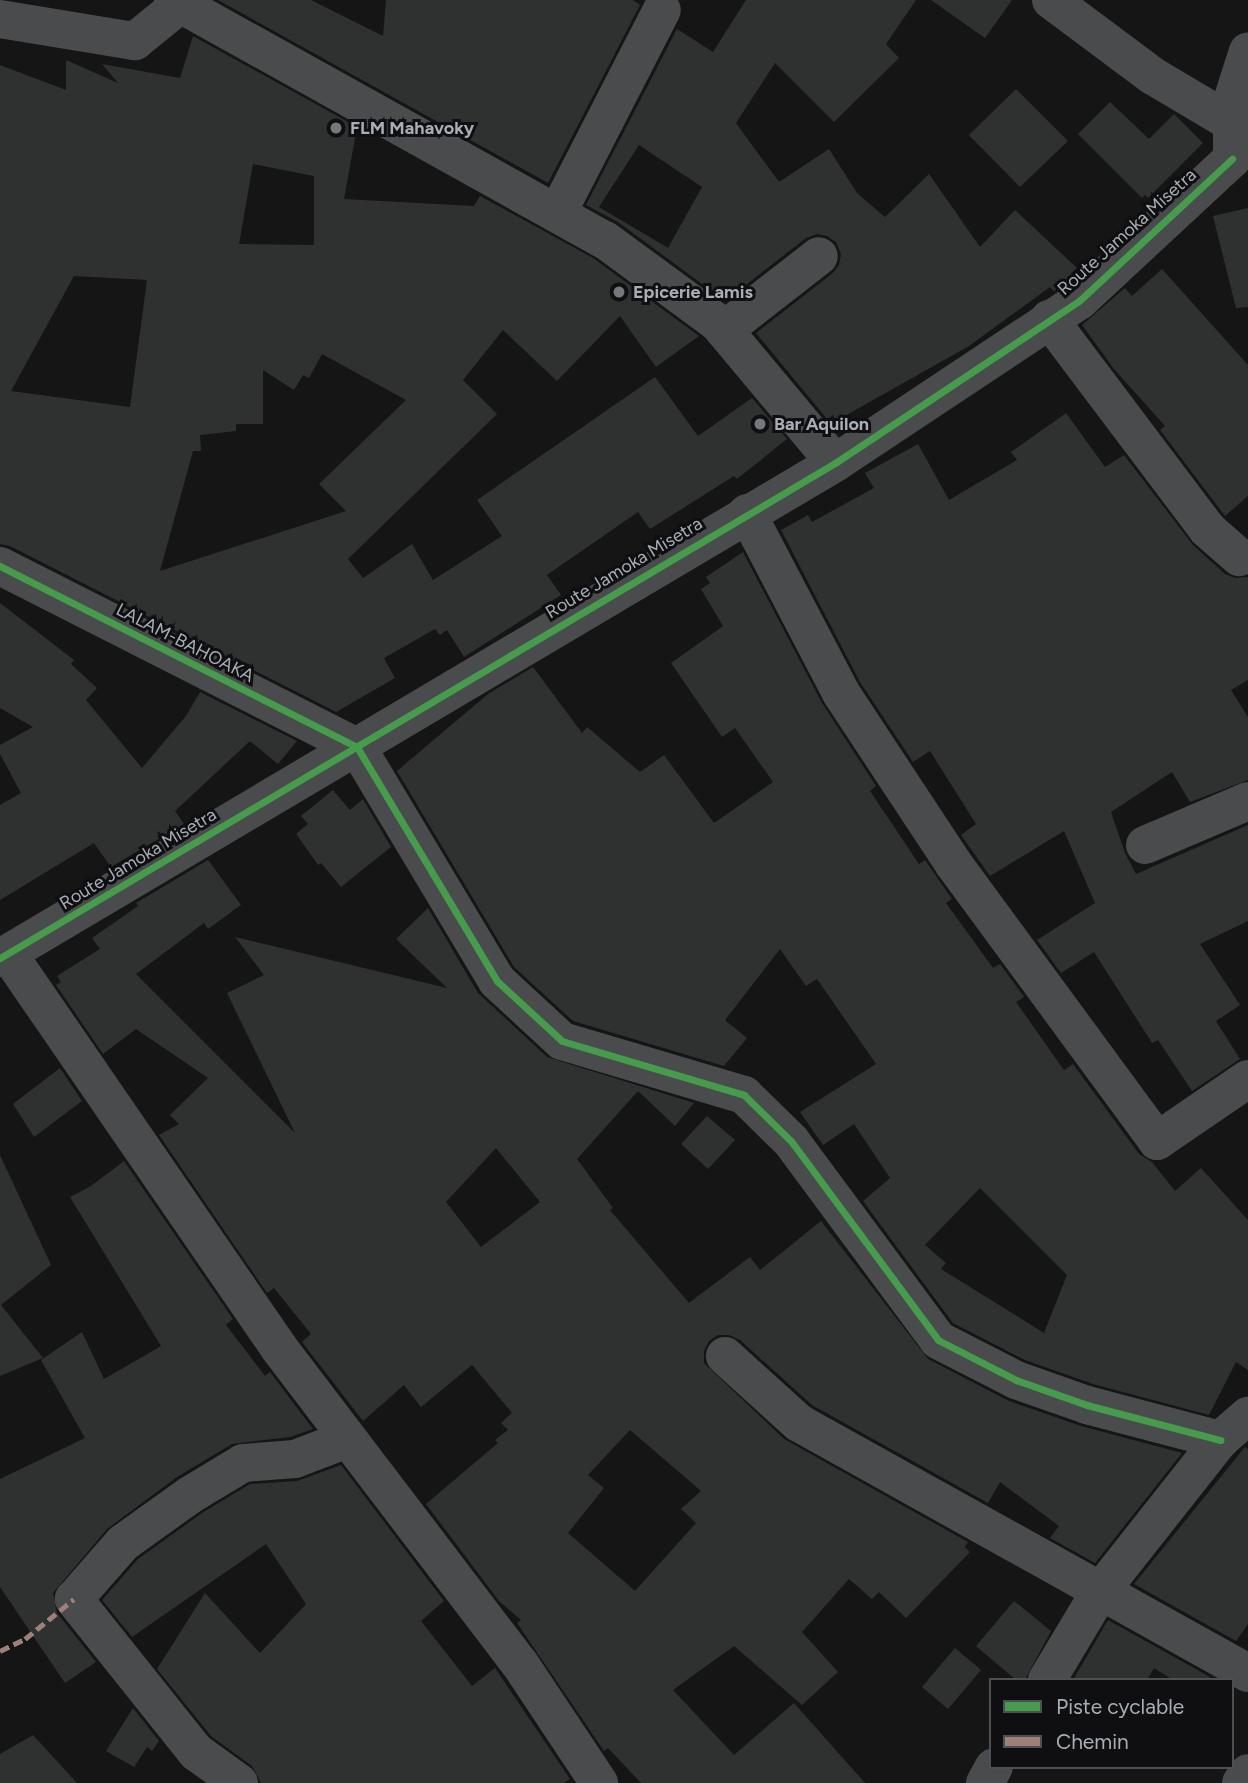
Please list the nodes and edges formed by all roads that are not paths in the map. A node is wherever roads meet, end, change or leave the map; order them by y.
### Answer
1 (1052, 0) edge
2 (176, 3) edge
3 (662, 10) dead end
4 (0, 19) edge
5 (1248, 51) edge
6 (1237, 149) edge
7 (558, 212) junction
8 (819, 256) dead end
9 (1049, 319) junction
10 (724, 330) junction
11 (835, 463) junction
12 (747, 513) junction
13 (1239, 557) dead end
14 (0, 566) edge
15 (357, 747) junction
16 (1248, 801) edge
17 (1145, 845) dead end
18 (4, 957) edge
19 (1248, 1079) edge
20 (725, 1356) dead end
21 (1234, 1428) edge
22 (347, 1439) junction
23 (1099, 1593) junction
24 (1248, 1673) edge
25 (1047, 1678) edge
26 (1248, 1773) edge
27 (239, 1783) edge
28 (599, 1783) edge
29 (1241, 1783) edge

1 - 6 street
2 - 4 street
2 - 7 street
3 - 7 street
5 - 6 street
6 - 9 street, Route Jamoka Misetra
7 - 10 street
8 - 10 street
9 - 11 street, Route Jamoka Misetra
9 - 13 street
10 - 11 street
11 - 12 street, Route Jamoka Misetra
12 - 15 street, Route Jamoka Misetra
12 - 19 street
14 - 15 street, LALAM-BAHOAKA
15 - 18 street, Route Jamoka Misetra
15 - 21 street
16 - 17 street
18 - 22 street
20 - 23 street
21 - 23 street
22 - 27 street
22 - 28 street
23 - 24 street
23 - 25 street
26 - 29 street

